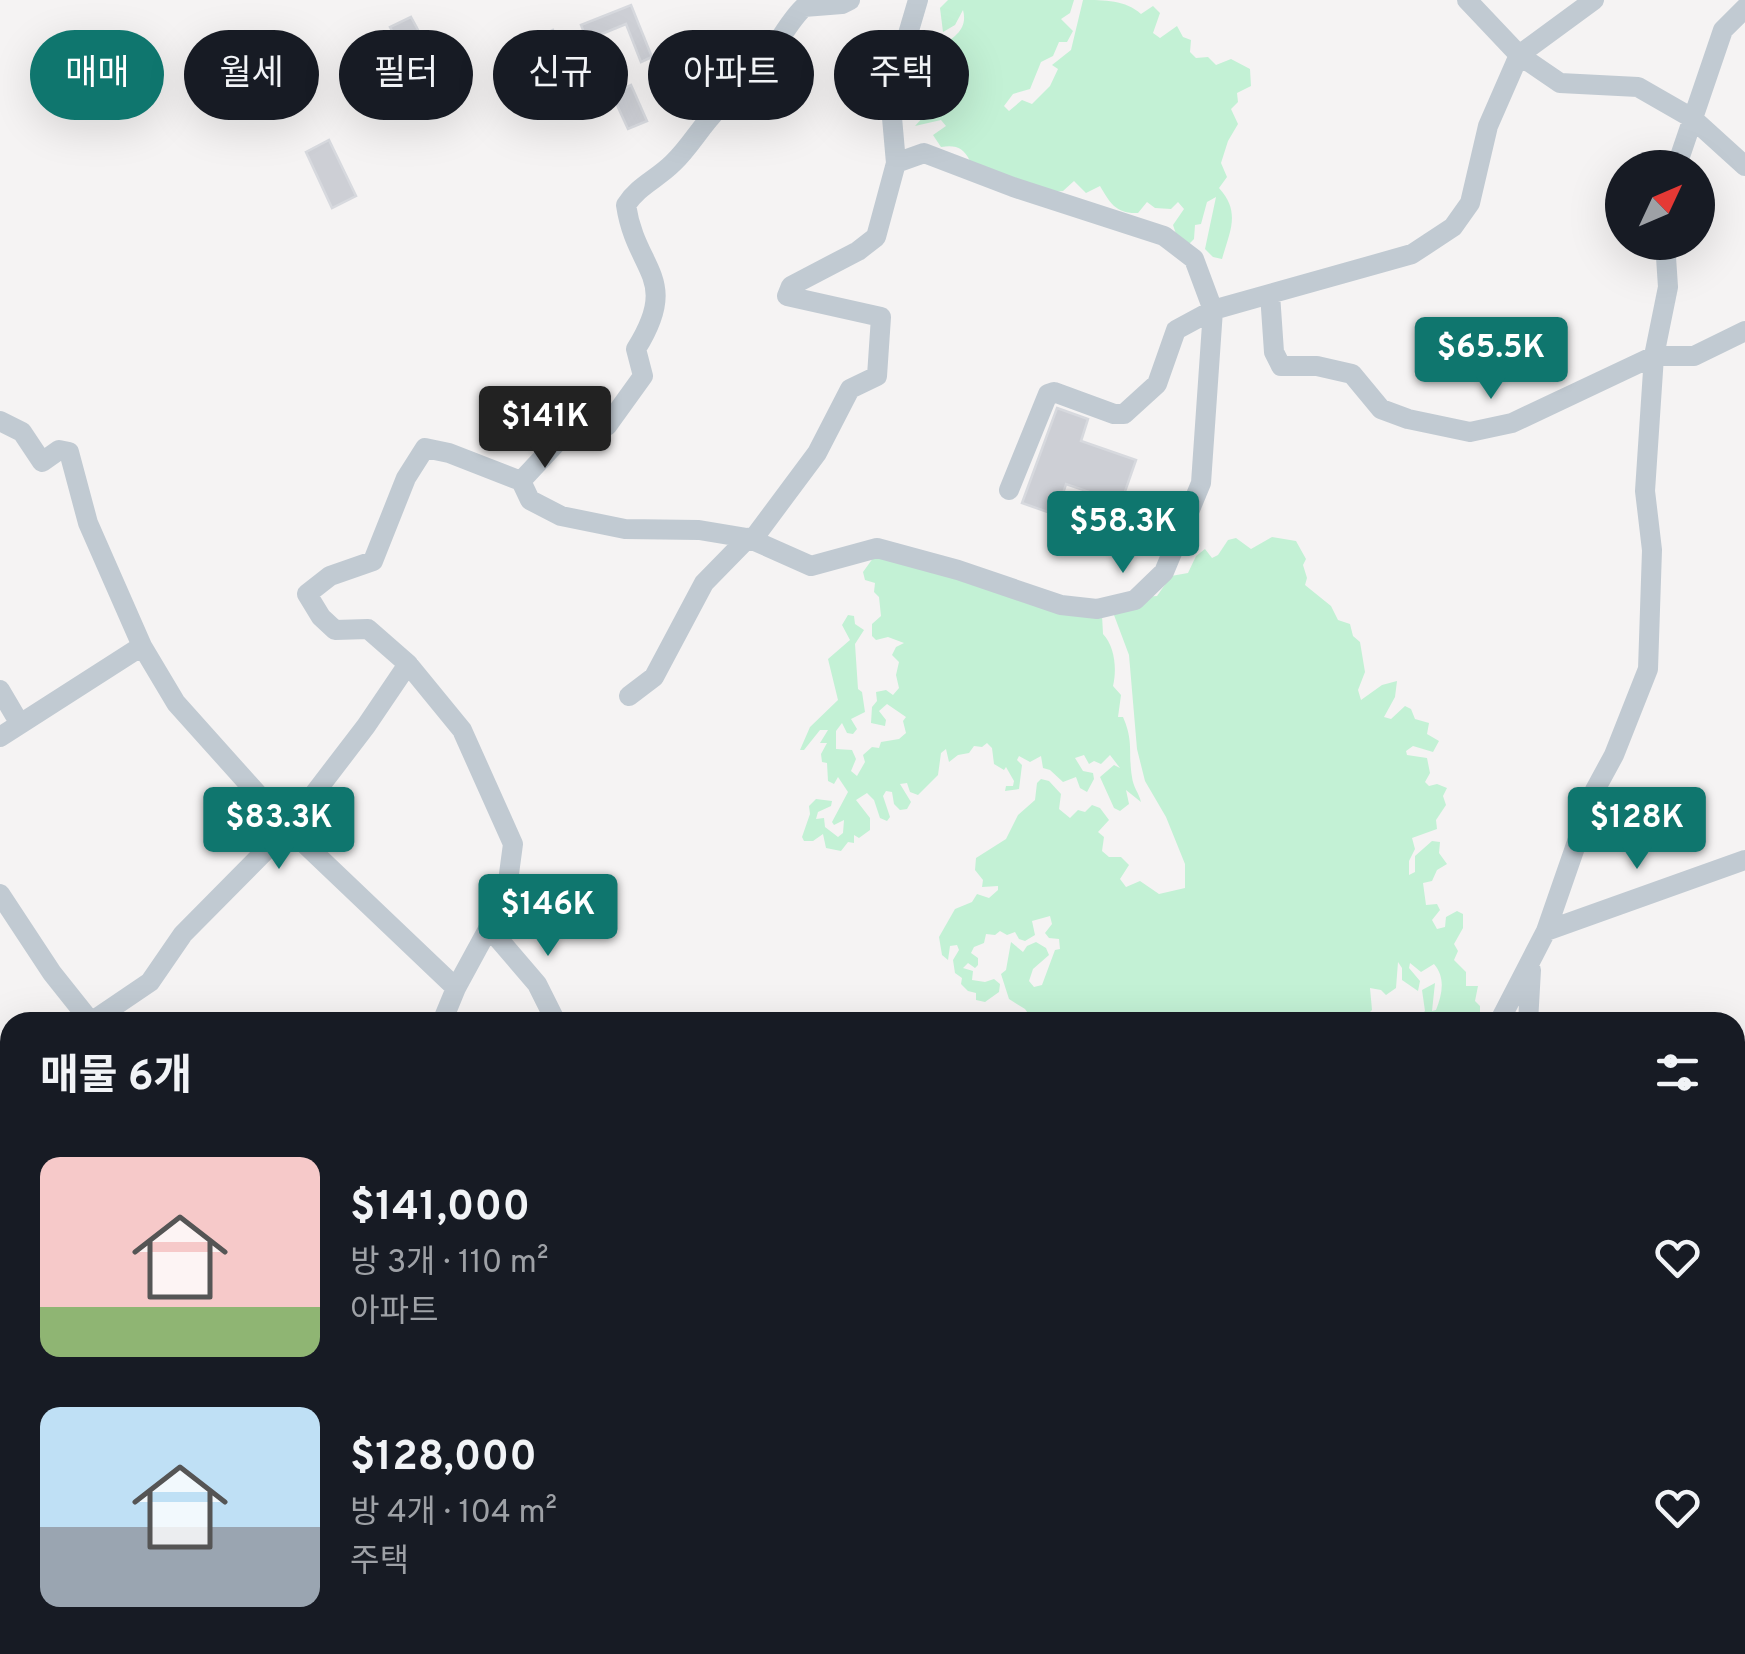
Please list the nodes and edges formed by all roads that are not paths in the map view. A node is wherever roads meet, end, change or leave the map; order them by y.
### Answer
1 (850, 0) edge
2 (918, 0) edge
3 (1467, 0) edge
4 (1594, 0) edge
5 (1745, 8) edge
6 (1519, 55) junction
7 (1692, 118) junction
8 (1682, 150) edge
9 (896, 163) junction
10 (1745, 166) edge
11 (1666, 260) edge
12 (1270, 294) junction
13 (1213, 310) junction
14 (1745, 331) edge
15 (1654, 356) junction
16 (0, 421) edge
17 (522, 481) junction
18 (1009, 490) dead end
19 (748, 538) junction
20 (142, 646) junction
21 (408, 664) junction
22 (0, 690) edge
23 (629, 696) dead end
24 (20, 724) junction
25 (0, 737) edge
26 (288, 828) junction
27 (1745, 860) edge
28 (0, 894) edge
29 (489, 928) junction
30 (1546, 932) junction
31 (1532, 965) junction
32 (456, 988) junction
33 (83, 1012) edge
34 (106, 1012) edge
35 (446, 1012) edge
36 (551, 1012) edge
37 (1505, 1012) edge
38 (1529, 1012) edge

1 - 17 street
2 - 9 street
3 - 6 street
4 - 6 street
5 - 7 street
6 - 7 street
6 - 12 street
7 - 8 street
7 - 10 street
9 - 13 street
9 - 19 street
11 - 15 street
12 - 13 street
12 - 15 street
13 - 18 street
13 - 19 street
14 - 15 street
15 - 30 street
16 - 20 street
17 - 19 street
17 - 21 street
19 - 23 street
20 - 24 street
20 - 26 street
21 - 26 street
21 - 29 street
22 - 24 street
24 - 25 street
26 - 32 street
26 - 34 street
27 - 30 street
28 - 33 street
29 - 32 street
29 - 36 street
30 - 31 street
31 - 37 street
31 - 38 street
32 - 35 street

